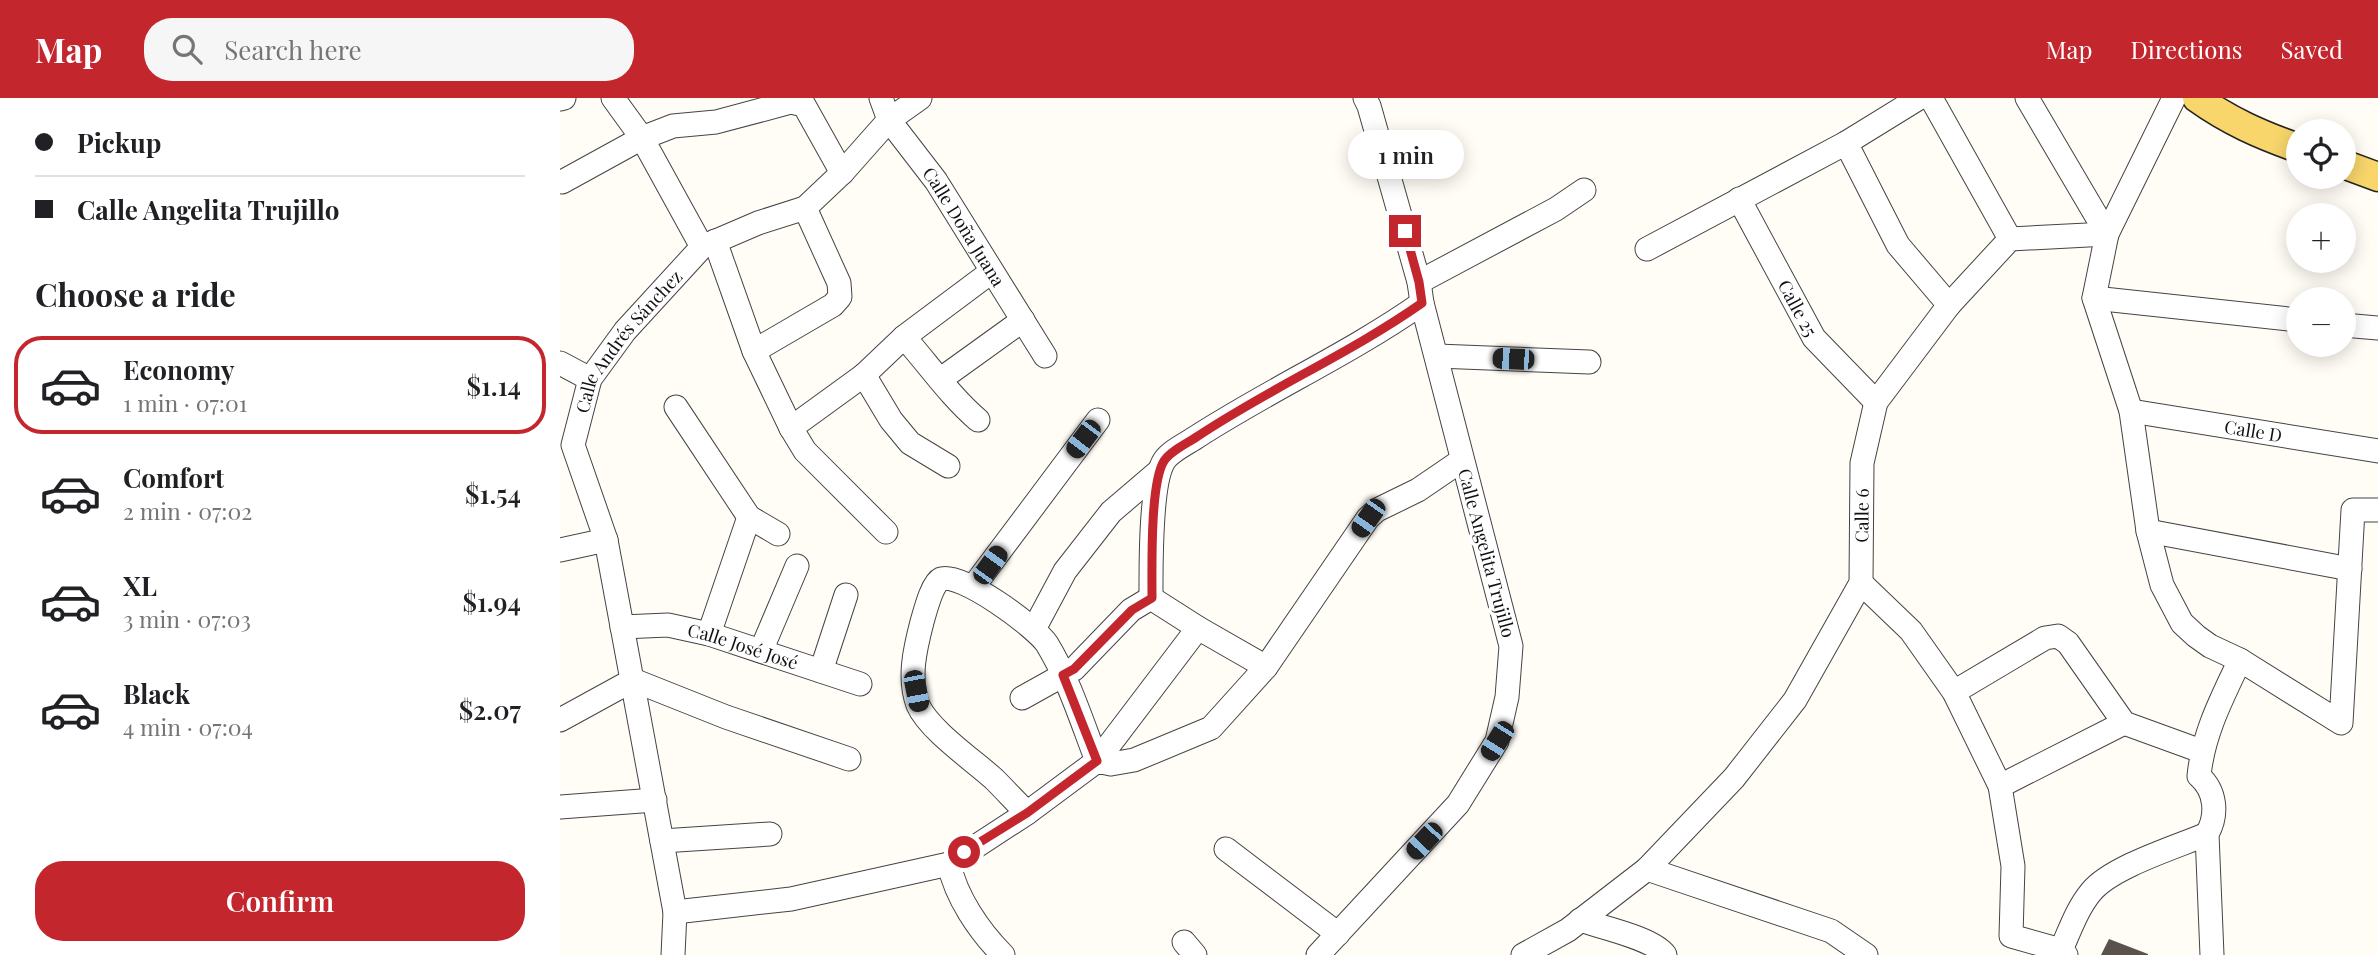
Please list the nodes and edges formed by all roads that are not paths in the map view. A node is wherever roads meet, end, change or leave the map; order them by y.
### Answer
1 (613, 98) edge
2 (881, 98) edge
3 (920, 98) edge
4 (1365, 98) edge
5 (1919, 98) edge
6 (1931, 98) edge
7 (2027, 98) edge
8 (2174, 98) edge
9 (2197, 98) edge
10 (890, 120) junction
11 (642, 138) junction
12 (1846, 143) junction
13 (2286, 144) edge
14 (2356, 169) edge
15 (842, 173) junction
16 (2378, 177) edge
17 (562, 182) edge
18 (1584, 190) dead end
19 (1739, 199) junction
20 (805, 208) junction
21 (2107, 234) junction
22 (2010, 239) junction
23 (708, 244) junction
24 (1647, 249) dead end
25 (991, 272) junction
26 (1421, 292) junction
27 (2094, 298) junction
28 (1949, 305) junction
29 (2286, 319) edge
30 (1023, 320) junction
31 (2356, 326) edge
32 (2378, 328) edge
33 (904, 337) junction
34 (754, 351) junction
35 (1045, 356) dead end
36 (1437, 356) junction
37 (1588, 362) dead end
38 (560, 363) edge
39 (864, 375) junction
40 (590, 379) junction
41 (941, 379) junction
42 (1876, 402) junction
43 (676, 407) dead end
44 (2131, 411) junction
45 (978, 420) dead end
46 (1098, 420) dead end
47 (791, 428) junction
48 (567, 445) edge
49 (2378, 451) edge
50 (1462, 460) junction
51 (948, 466) dead end
52 (1159, 471) junction
53 (2378, 510) edge
54 (749, 517) junction
55 (2148, 531) junction
56 (886, 532) dead end
57 (778, 534) dead end
58 (606, 540) junction
59 (560, 550) edge
60 (797, 566) dead end
61 (2350, 569) junction
62 (1861, 583) junction
63 (973, 587) junction
64 (846, 595) dead end
65 (1152, 598) junction
66 (622, 627) junction
67 (1198, 628) junction
68 (1034, 629) junction
69 (709, 634) junction
70 (761, 651) junction
71 (2240, 660) junction
72 (1266, 667) junction
73 (821, 671) junction
74 (1063, 675) junction
75 (632, 680) junction
76 (860, 684) dead end
77 (1954, 692) junction
78 (1022, 698) dead end
79 (560, 720) edge
80 (2124, 723) junction
81 (2201, 751) junction
82 (849, 759) dead end
83 (1097, 761) junction
84 (2000, 786) junction
85 (655, 800) junction
86 (560, 807) edge
87 (1027, 813) junction
88 (770, 834) dead end
89 (2207, 834) junction
90 (662, 841) junction
91 (1226, 849) dead end
92 (949, 864) junction
93 (1647, 869) junction
94 (675, 912) junction
95 (1580, 920) junction
96 (1831, 931) junction
97 (1338, 933) junction
98 (2063, 953) edge
99 (673, 955) edge
100 (1003, 955) edge
101 (1318, 955) edge
102 (1523, 955) edge
103 (1665, 955) edge
104 (1828, 955) edge
105 (1866, 955) edge
106 (2213, 955) edge

1 - 11 street
2 - 10 street, Calle Doña Juana
3 - 10 street, Calle Andrés Sánchez
4 - 26 street, Calle Angelita Trujillo
5 - 12 street
6 - 22 street
7 - 21 street
8 - 21 street
9 - 13 main road
10 - 15 street, Calle Andrés Sánchez
10 - 25 street, Calle Doña Juana
11 - 15 street
11 - 17 street
11 - 23 street
12 - 19 street
12 - 28 street
14 - 16 main road
15 - 20 street, Calle Andrés Sánchez
18 - 26 street
19 - 24 street
19 - 42 street, Calle 25
20 - 23 street, Calle Andrés Sánchez
20 - 34 street
21 - 22 street
21 - 27 street
22 - 28 street, Calle 6
23 - 34 street
23 - 40 street, Calle Andrés Sánchez
25 - 30 street, Calle Doña Juana
25 - 33 street
26 - 36 street, Calle Angelita Trujillo
26 - 52 street
27 - 29 street
27 - 44 street
28 - 42 street, Calle 6
30 - 35 street, Calle Doña Juana
30 - 41 street
31 - 32 street
33 - 39 street
33 - 41 street
34 - 47 street
36 - 37 street
36 - 50 street, Calle Angelita Trujillo
38 - 40 street
39 - 47 street
39 - 51 street
40 - 48 street, Calle Andrés Sánchez
41 - 45 street
42 - 62 street, Calle 6
43 - 54 street
44 - 49 street, Calle D
44 - 55 street
46 - 63 street
47 - 56 street
48 - 58 street, Calle Andrés Sánchez
50 - 72 street
50 - 97 street, Calle Angelita Trujillo
52 - 65 street
52 - 68 street
53 - 61 street
54 - 57 street
54 - 69 street
55 - 61 street
55 - 71 street
58 - 59 street
58 - 66 street, Calle Andrés Sánchez
60 - 70 street
61 - 71 street
62 - 77 street
62 - 93 street, Calle 6
63 - 68 street
63 - 87 street
64 - 73 street
65 - 67 street
65 - 74 street
66 - 69 street, Calle José José
66 - 75 street, Calle Andrés Sánchez
67 - 72 street
67 - 83 street
68 - 74 street
69 - 70 street, Calle José José
70 - 73 street, Calle José José
71 - 81 street
72 - 83 street
73 - 76 street, Calle José José
74 - 78 street
74 - 83 street
75 - 79 street
75 - 82 street
75 - 85 street, Calle Andrés Sánchez
77 - 80 street
77 - 84 street
80 - 81 street
80 - 84 street
81 - 89 street
83 - 87 street
84 - 98 street
85 - 86 street
85 - 90 street, Calle Andrés Sánchez
87 - 92 street
88 - 90 street
89 - 98 street
89 - 106 street
90 - 94 street, Calle Andrés Sánchez
91 - 97 street
92 - 94 street
92 - 100 street
93 - 95 street, Calle 6
93 - 96 street
94 - 99 street, Calle Andrés Sánchez
95 - 102 street, Calle 6
95 - 103 street
96 - 104 street
96 - 105 street
97 - 101 street, Calle Angelita Trujillo

